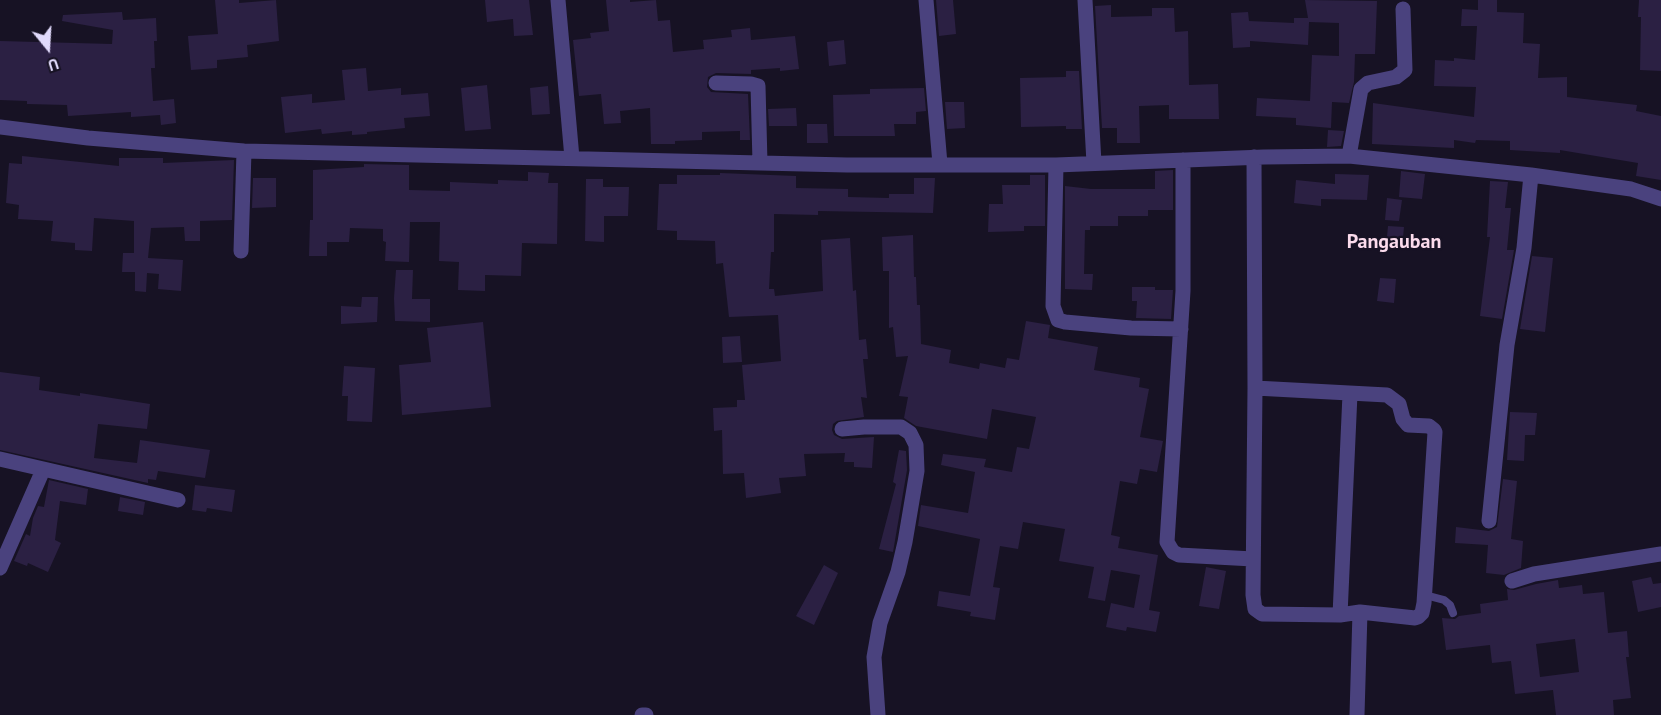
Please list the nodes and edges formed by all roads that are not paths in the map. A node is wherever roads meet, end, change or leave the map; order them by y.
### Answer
1 (558, 0) edge
2 (927, 0) edge
3 (1085, 0) edge
4 (1403, 9) dead end
5 (716, 83) dead end
6 (0, 127) edge
7 (244, 151) junction
8 (1349, 156) junction
9 (1254, 157) junction
10 (572, 158) junction
11 (1184, 160) junction
12 (760, 163) junction
13 (1094, 163) junction
14 (939, 164) junction
15 (1056, 165) junction
16 (1531, 175) junction
17 (1661, 199) edge
18 (241, 251) dead end
19 (1181, 329) junction
20 (1256, 388) junction
21 (1350, 394) junction
22 (842, 429) dead end
23 (0, 459) edge
24 (43, 470) junction
25 (178, 500) dead end
26 (1489, 521) dead end
27 (1661, 554) edge
28 (1253, 559) junction
29 (0, 568) edge
30 (1512, 581) dead end
31 (1425, 595) junction
32 (1360, 612) junction
33 (1454, 613) dead end
34 (1340, 615) junction
35 (878, 715) edge
36 (1357, 715) edge

1 - 10 street
2 - 14 street
3 - 13 street
4 - 8 street
5 - 12 street
6 - 7 street
7 - 10 street
7 - 18 street
8 - 9 street
8 - 16 street
9 - 11 street
9 - 20 street
10 - 12 street
11 - 13 street
11 - 19 street
12 - 14 street
13 - 15 street
14 - 15 street
15 - 19 street
16 - 17 street
16 - 26 street
19 - 28 street
20 - 21 street
20 - 28 street
21 - 31 street
21 - 34 street
22 - 35 street
23 - 24 street
24 - 25 street
24 - 29 street
27 - 30 street
28 - 34 street
31 - 32 street
31 - 33 lane
32 - 34 street
32 - 36 street

